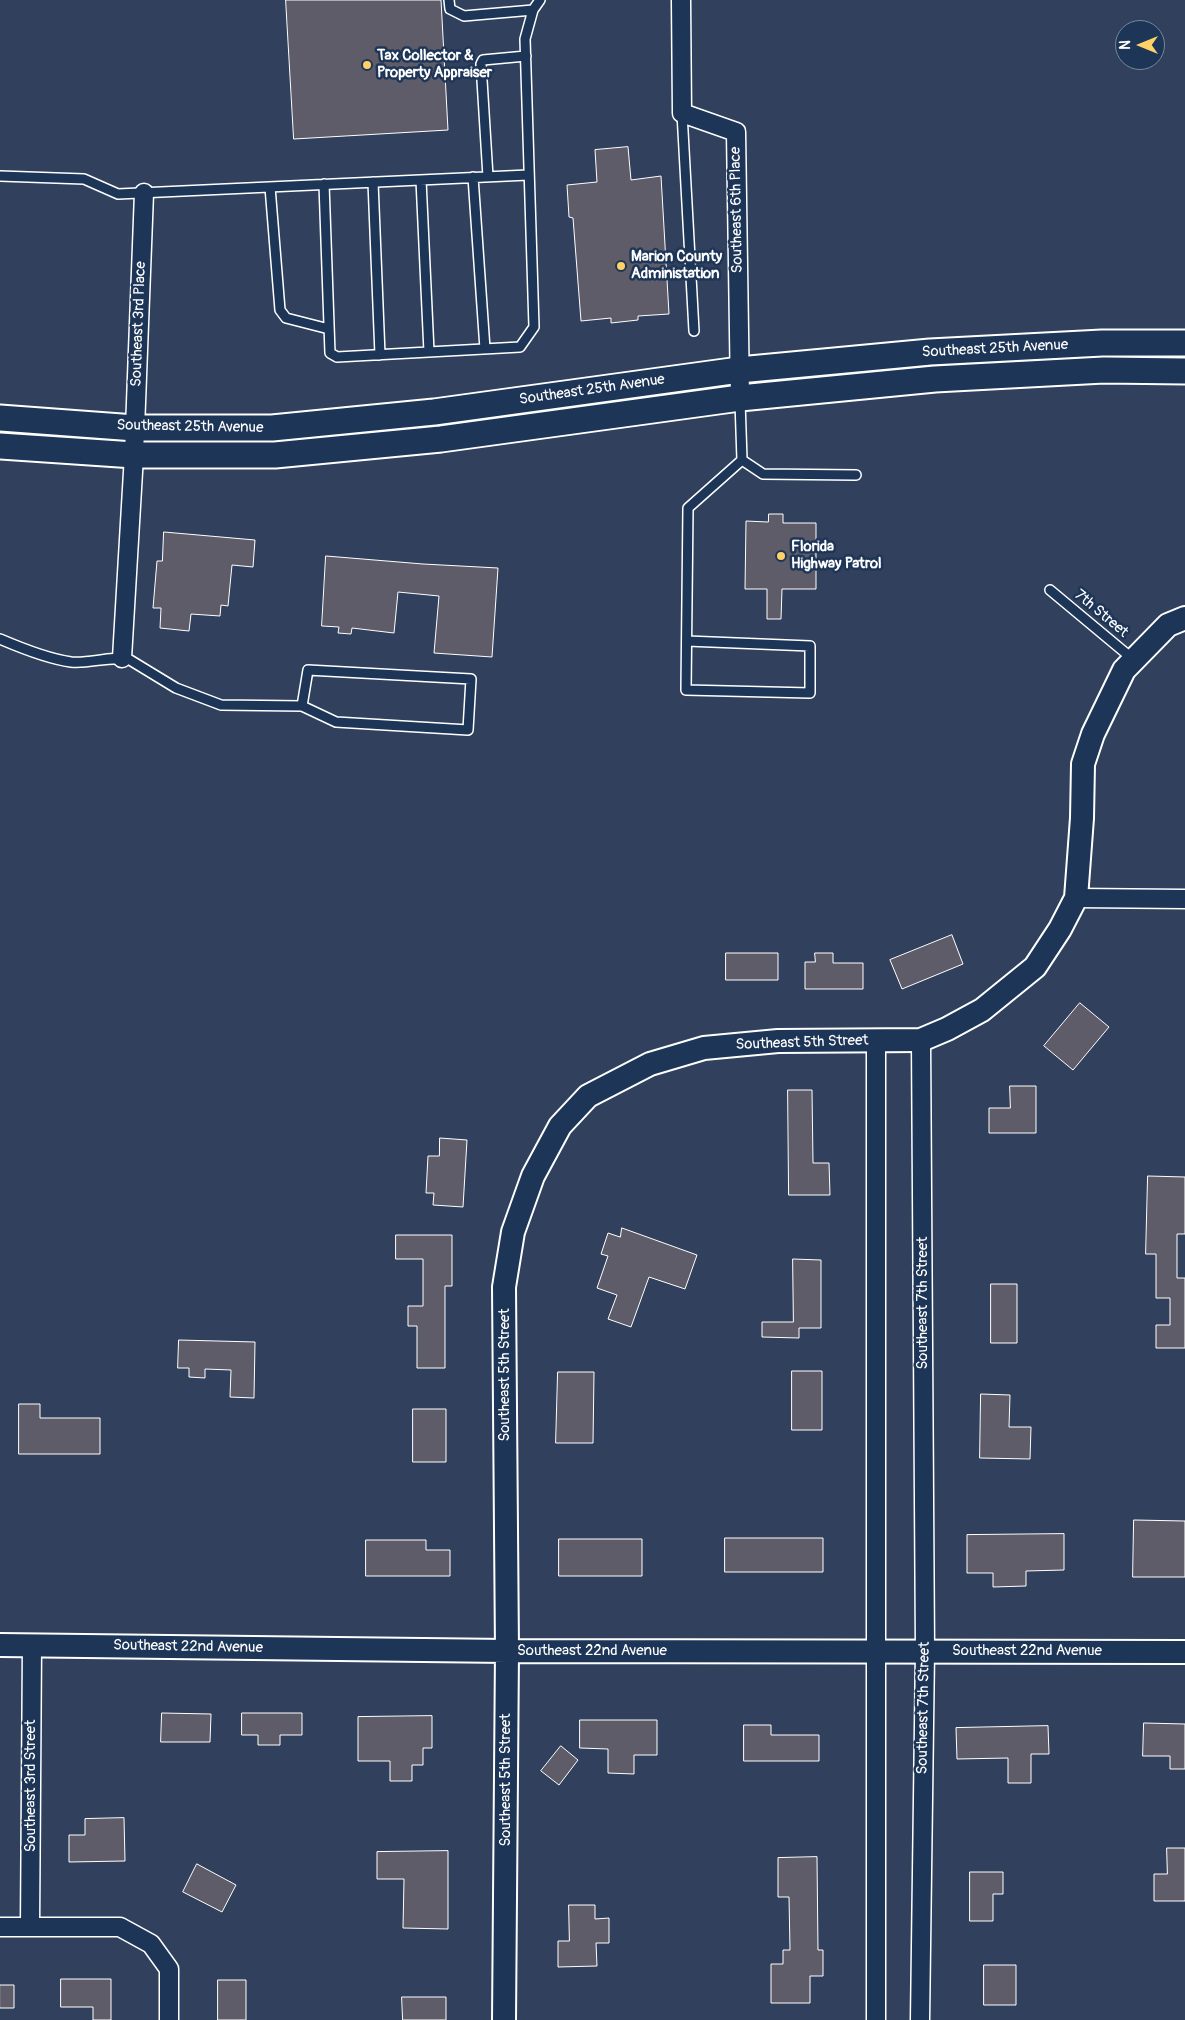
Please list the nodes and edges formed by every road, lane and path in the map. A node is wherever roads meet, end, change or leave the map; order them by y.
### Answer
1 (449, 0) edge
2 (540, 0) edge
3 (681, 0) edge
4 (533, 10) junction
5 (526, 56) junction
6 (682, 113) junction
7 (528, 174) junction
8 (0, 176) edge
9 (488, 176) junction
10 (473, 177) junction
11 (421, 180) junction
12 (373, 182) junction
13 (324, 184) junction
14 (270, 187) junction
15 (144, 193) junction
16 (329, 329) junction
17 (694, 331) dead end
18 (1185, 342) edge
19 (485, 349) junction
20 (429, 352) junction
21 (380, 354) junction
22 (738, 370) junction
23 (1185, 371) edge
24 (740, 398) junction
25 (0, 418) edge
26 (135, 428) junction
27 (0, 446) edge
28 (134, 455) junction
29 (742, 460) junction
30 (856, 474) dead end
31 (1050, 590) dead end
32 (1185, 618) edge
33 (0, 639) edge
34 (687, 642) junction
35 (122, 658) junction
36 (1129, 665) junction
37 (302, 706) junction
38 (1076, 898) junction
39 (1185, 899) edge
40 (876, 1040) junction
41 (921, 1040) junction
42 (0, 1644) edge
43 (32, 1645) junction
44 (507, 1651) junction
45 (878, 1651) junction
46 (924, 1651) junction
47 (1185, 1652) edge
48 (30, 1926) junction
49 (0, 1927) edge
50 (168, 2020) edge
51 (504, 2020) edge
52 (876, 2020) edge
53 (920, 2020) edge

1 - 4 lane
2 - 4 lane
3 - 6 street
4 - 5 lane
5 - 7 lane
5 - 9 lane
6 - 17 lane
6 - 22 street, Southeast 6th Place
7 - 9 lane
7 - 19 lane
8 - 15 lane
9 - 10 lane
10 - 11 lane
10 - 19 lane
11 - 12 lane
11 - 20 lane
12 - 13 lane
12 - 21 lane
13 - 14 lane
13 - 16 lane
14 - 15 lane
14 - 16 lane
15 - 26 street, Southeast 3rd Place
16 - 21 lane
18 - 22 main road, Southeast 25th Avenue
19 - 20 lane
20 - 21 lane
22 - 24 street, Southeast 6th Place
22 - 26 main road, Southeast 25th Avenue
23 - 24 main road, Southeast 25th Avenue
24 - 28 main road, Southeast 25th Avenue
24 - 29 lane
25 - 26 main road, Southeast 25th Avenue
26 - 28 street, Southeast 3rd Place
27 - 28 main road, Southeast 25th Avenue
28 - 35 street, Southeast 3rd Place
29 - 30 lane
29 - 34 lane
31 - 36 lane, 7th Street
32 - 36 street
33 - 35 lane
34 - 34 lane
35 - 37 lane
36 - 38 street
37 - 37 lane
38 - 39 street
38 - 41 street
40 - 41 street, Southeast 5th Street
40 - 44 street, Southeast 5th Street
40 - 45 street
41 - 46 street, Southeast 7th Street
42 - 43 street, Southeast 22nd Avenue
43 - 44 street, Southeast 22nd Avenue
43 - 48 street, Southeast 3rd Street
44 - 45 street, Southeast 22nd Avenue
44 - 51 street, Southeast 5th Street
45 - 46 street, Southeast 22nd Avenue
45 - 52 street
46 - 47 street, Southeast 22nd Avenue
46 - 53 street, Southeast 7th Street
48 - 49 street
48 - 50 street

